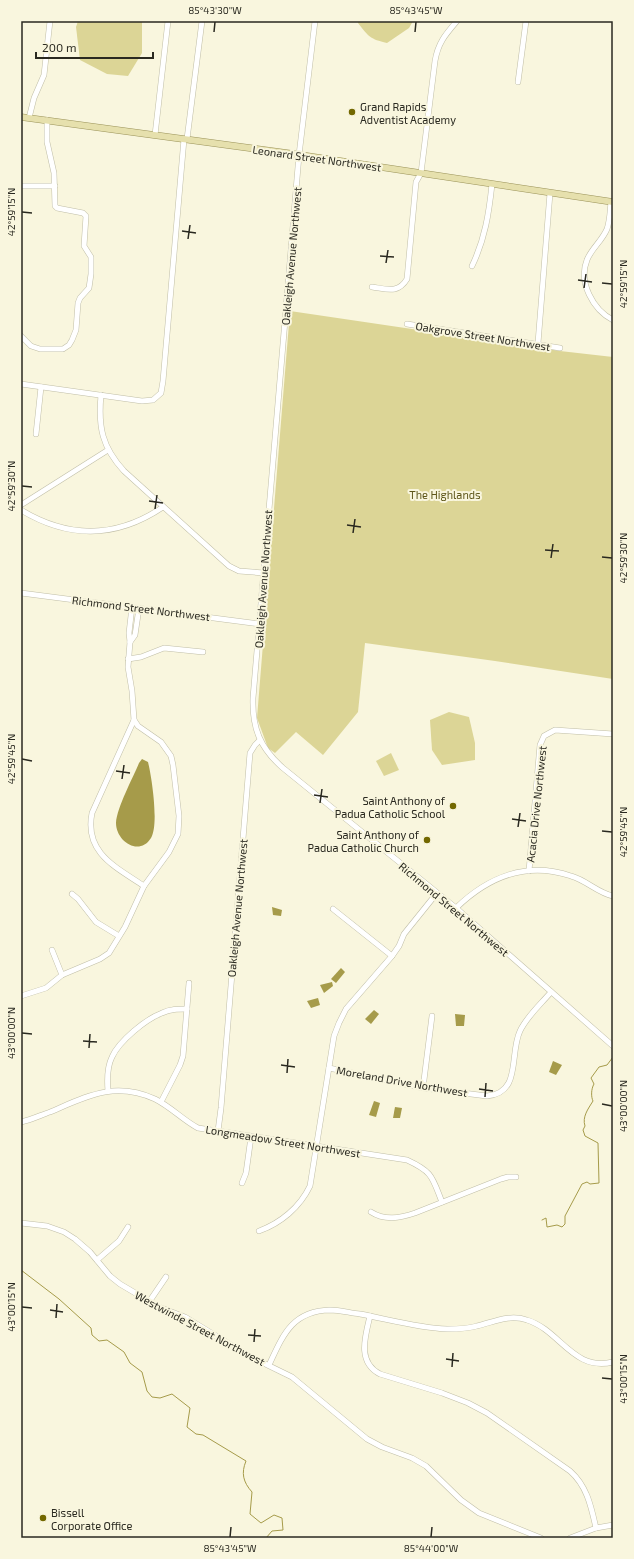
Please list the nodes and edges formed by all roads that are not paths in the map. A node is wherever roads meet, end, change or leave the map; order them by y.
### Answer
1 (50, 21) edge
2 (168, 21) edge
3 (202, 21) edge
4 (315, 21) edge
5 (457, 21) edge
6 (526, 21) edge
7 (518, 82) dead end
8 (21, 117) edge
9 (29, 118) junction
10 (48, 120) junction
11 (155, 135) junction
12 (186, 139) junction
13 (299, 155) junction
14 (421, 173) junction
15 (492, 184) junction
16 (21, 186) edge
17 (55, 186) junction
18 (550, 193) junction
19 (612, 202) edge
20 (472, 266) dead end
21 (372, 287) dead end
22 (613, 320) edge
23 (407, 324) dead end
24 (21, 336) edge
25 (538, 344) junction
26 (560, 348) dead end
27 (21, 384) edge
28 (41, 386) junction
29 (101, 395) junction
30 (36, 434) dead end
31 (108, 450) junction
32 (21, 505) edge
33 (163, 507) junction
34 (21, 510) edge
35 (264, 573) junction
36 (21, 592) edge
37 (132, 607) junction
38 (139, 608) junction
39 (260, 624) junction
40 (130, 642) junction
41 (203, 652) dead end
42 (128, 659) junction
43 (134, 720) junction
44 (613, 734) edge
45 (260, 740) junction
46 (529, 871) junction
47 (144, 886) junction
48 (438, 893) junction
49 (72, 894) dead end
50 (613, 896) edge
51 (456, 908) junction
52 (333, 909) dead end
53 (119, 936) junction
54 (52, 950) dead end
55 (392, 956) junction
56 (62, 975) junction
57 (189, 983) dead end
58 (551, 992) junction
59 (21, 996) edge
60 (187, 1009) junction
61 (432, 1016) dead end
62 (613, 1046) edge
63 (329, 1068) junction
64 (423, 1088) junction
65 (108, 1091) junction
66 (161, 1102) junction
67 (21, 1122) edge
68 (218, 1131) junction
69 (252, 1137) junction
70 (317, 1146) junction
71 (516, 1177) dead end
72 (242, 1183) dead end
73 (442, 1202) junction
74 (371, 1212) dead end
75 (21, 1223) edge
76 (128, 1227) dead end
77 (259, 1231) dead end
78 (97, 1260) junction
79 (166, 1277) dead end
80 (149, 1302) junction
81 (370, 1316) junction
82 (613, 1362) edge
83 (269, 1365) junction
84 (613, 1525) edge
85 (596, 1528) junction
86 (541, 1538) edge
87 (570, 1538) edge

1 - 9 street
2 - 11 street
3 - 12 street
4 - 13 street, Oakleigh Avenue Northwest
5 - 14 street
6 - 7 street
8 - 9 main road, Leonard Street Northwest
9 - 10 main road, Leonard Street Northwest
10 - 11 main road, Leonard Street Northwest
10 - 17 street
11 - 12 main road, Leonard Street Northwest
12 - 13 main road, Leonard Street Northwest
12 - 29 street
13 - 14 main road, Leonard Street Northwest
13 - 35 street, Oakleigh Avenue Northwest
14 - 15 main road, Leonard Street Northwest
14 - 21 street
15 - 18 main road, Leonard Street Northwest
15 - 20 street
16 - 17 street
17 - 24 street
18 - 19 main road, Leonard Street Northwest
18 - 25 street
19 - 22 street
23 - 25 street, Oakgrove Street Northwest
25 - 26 street, Oakgrove Street Northwest
27 - 28 street
28 - 29 street
28 - 30 street
29 - 31 street
31 - 32 street
31 - 33 street
33 - 34 street
33 - 35 street
35 - 39 street, Oakleigh Avenue Northwest
36 - 37 street, Richmond Street Northwest
37 - 38 street, Richmond Street Northwest
37 - 40 street
38 - 39 street, Richmond Street Northwest
38 - 40 street
39 - 45 street, Oakleigh Avenue Northwest
40 - 42 street
41 - 42 street
42 - 43 street
43 - 47 street
43 - 47 street
44 - 46 street, Acacia Drive Northwest
45 - 48 street, Richmond Street Northwest
45 - 68 street, Oakleigh Avenue Northwest
46 - 50 street, Acacia Drive Northwest
46 - 51 street, Acacia Drive Northwest
47 - 53 street
48 - 51 street, Richmond Street Northwest
48 - 55 street
49 - 53 street
51 - 58 street, Richmond Street Northwest
52 - 55 street
53 - 56 street
54 - 56 street
55 - 63 street
56 - 59 street
57 - 60 street
58 - 62 street, Richmond Street Northwest
58 - 64 street, Moreland Drive Northwest
60 - 65 street
60 - 66 street
61 - 64 street
63 - 64 street, Moreland Drive Northwest
63 - 70 street
65 - 66 street, Longmeadow Street Northwest
65 - 67 street, Longmeadow Street Northwest
66 - 68 street, Longmeadow Street Northwest
68 - 69 street, Longmeadow Street Northwest
69 - 70 street, Longmeadow Street Northwest
69 - 72 street
70 - 73 street, Longmeadow Street Northwest
70 - 77 street
71 - 73 street
73 - 74 street
75 - 78 street, Westwinde Street Northwest
76 - 78 street
78 - 80 street, Westwinde Street Northwest
79 - 80 street
80 - 83 street, Westwinde Street Northwest
81 - 82 street
81 - 83 street
81 - 85 street
83 - 86 street, Westwinde Street Northwest
84 - 85 street
85 - 87 street

